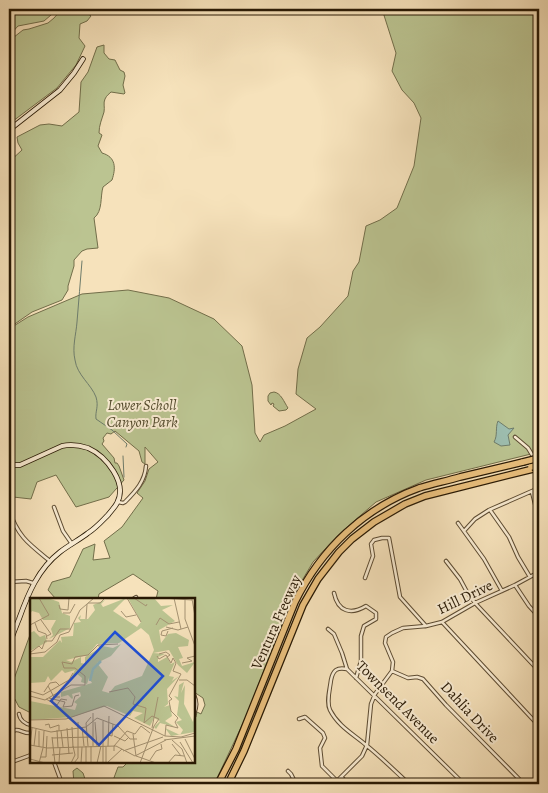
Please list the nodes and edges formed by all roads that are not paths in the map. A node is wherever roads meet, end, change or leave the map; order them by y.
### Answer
1 (83, 59) dead end
2 (9, 130) edge
3 (515, 437) dead end
4 (539, 463) edge
5 (9, 465) edge
6 (146, 466) dead end
7 (528, 466) junction
8 (539, 488) edge
9 (532, 491) junction
10 (118, 502) junction
11 (54, 507) dead end
12 (9, 510) edge
13 (489, 510) junction
14 (539, 520) edge
15 (458, 523) dead end
16 (464, 531) junction
17 (72, 544) junction
18 (50, 561) junction
19 (446, 561) dead end
20 (539, 572) edge
21 (530, 577) junction
22 (366, 578) dead end
23 (9, 582) edge
24 (33, 584) junction
25 (515, 585) junction
26 (502, 591) junction
27 (334, 593) dead end
28 (475, 603) junction
29 (539, 617) edge
30 (442, 622) junction
31 (426, 626) junction
32 (328, 629) dead end
33 (9, 648) edge
34 (347, 669) junction
35 (392, 670) junction
36 (539, 671) edge
37 (356, 678) junction
38 (374, 697) junction
39 (195, 698) edge
40 (195, 711) edge
41 (19, 714) dead end
42 (299, 719) dead end
43 (30, 725) edge
44 (539, 726) edge
45 (30, 733) edge
46 (9, 734) edge
47 (367, 745) junction
48 (30, 755) edge
49 (9, 763) edge
50 (54, 763) edge
51 (288, 771) dead end
52 (341, 777) junction
53 (337, 781) junction
54 (461, 781) junction
55 (61, 783) edge
56 (219, 784) edge
57 (226, 784) edge
58 (296, 784) edge
59 (334, 784) edge
60 (349, 784) edge
61 (408, 784) edge
62 (458, 784) edge
63 (464, 784) edge
64 (524, 784) edge

1 - 2 street
3 - 4 street
4 - 7 highway, Ventura Freeway, bridge
4 - 7 highway, Ventura Freeway, bridge
5 - 10 street
6 - 10 street
7 - 56 highway, Ventura Freeway
7 - 57 highway
8 - 9 street
9 - 13 street
9 - 14 street
10 - 17 street
11 - 17 street
12 - 18 street
13 - 16 street
13 - 21 street
15 - 16 street
16 - 26 street
17 - 18 street
18 - 24 street
19 - 28 street
20 - 21 street, Hill Drive
21 - 25 street, Hill Drive
22 - 31 street
23 - 24 street
24 - 33 street
25 - 26 street, Hill Drive
25 - 29 street
26 - 28 street, Hill Drive
27 - 37 street
28 - 30 street, Hill Drive
28 - 36 street
30 - 31 street, Hill Drive
30 - 44 street
31 - 35 street, Hill Drive
32 - 34 street, Townsend Avenue
34 - 37 street, Townsend Avenue
34 - 47 street
35 - 38 street
35 - 64 street, Dahlia Drive
37 - 38 street, Townsend Avenue
38 - 47 street
38 - 54 street, Townsend Avenue
39 - 40 street
41 - 43 street
42 - 53 street
45 - 46 street
47 - 52 street
47 - 61 street
48 - 49 street
50 - 55 street
51 - 58 street
52 - 53 street
52 - 60 street
53 - 59 street
54 - 62 street
54 - 63 street, Townsend Avenue

